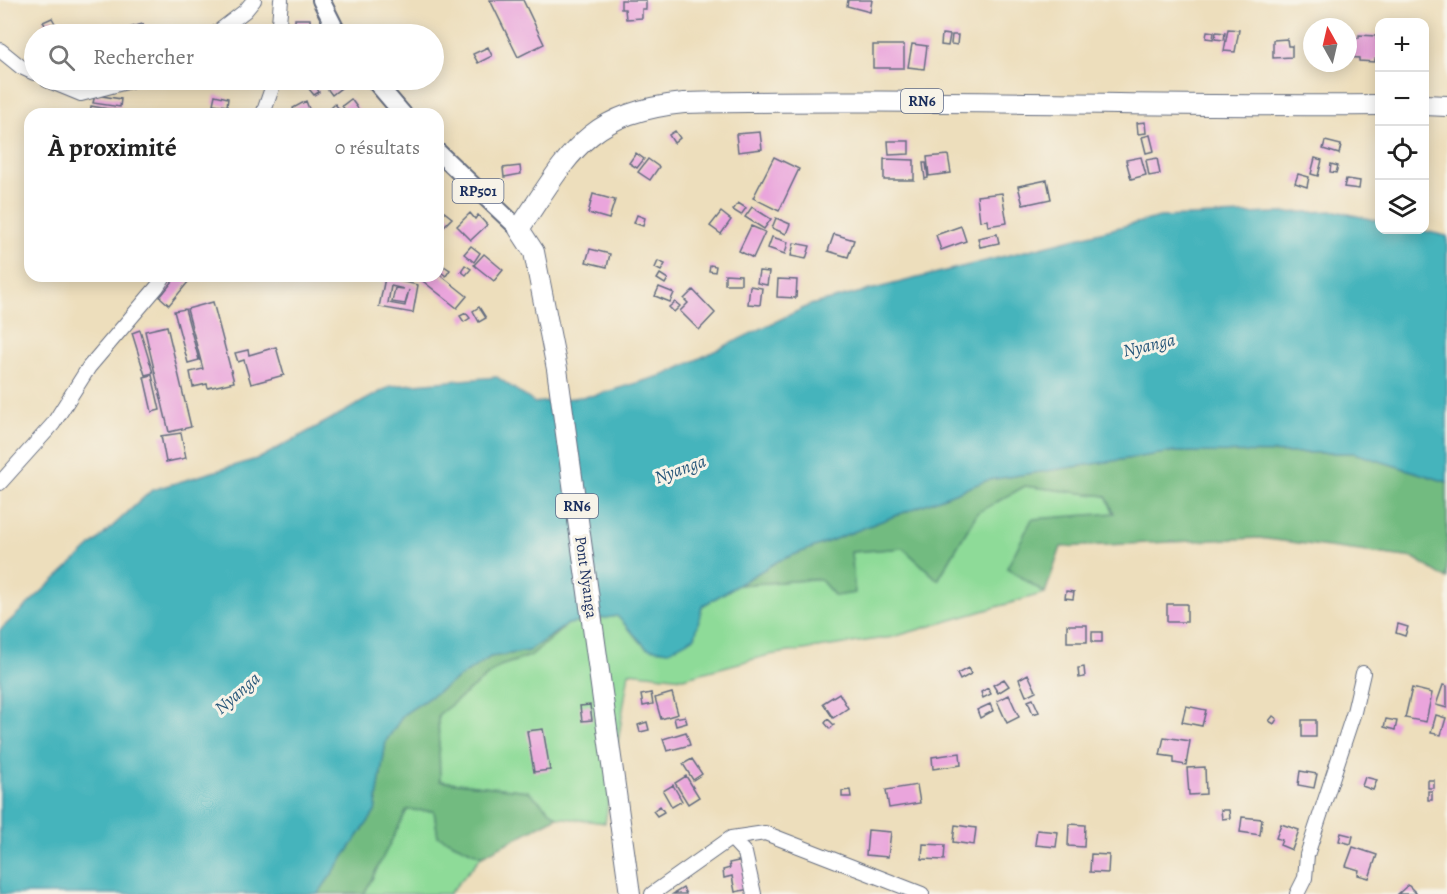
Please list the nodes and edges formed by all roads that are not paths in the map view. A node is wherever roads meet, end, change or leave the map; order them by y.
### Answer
1 (254, 0) edge
2 (281, 0) edge
3 (321, 0) edge
4 (228, 24) edge
5 (279, 24) edge
6 (333, 24) edge
7 (0, 50) edge
8 (24, 68) edge
9 (71, 90) edge
10 (96, 90) edge
11 (272, 90) edge
12 (383, 90) edge
13 (1375, 105) edge
14 (1429, 105) edge
15 (1447, 106) edge
16 (265, 108) edge
17 (398, 108) edge
18 (444, 158) edge
19 (519, 229) junction
20 (160, 282) edge
21 (0, 483) edge
22 (1363, 673) dead end
23 (731, 838) junction
24 (630, 894) edge
25 (652, 894) edge
26 (754, 894) edge
27 (922, 894) edge
28 (1297, 894) edge

1 - 4 street
2 - 5 street
3 - 6 main road
7 - 8 street
9 - 10 street
11 - 16 street
12 - 17 main road
13 - 19 highway, RN6
14 - 15 highway
18 - 19 main road, RP501
19 - 24 highway, Pont Nyanga / RN6
20 - 21 street
22 - 28 street
23 - 25 street
23 - 26 street
23 - 27 street

